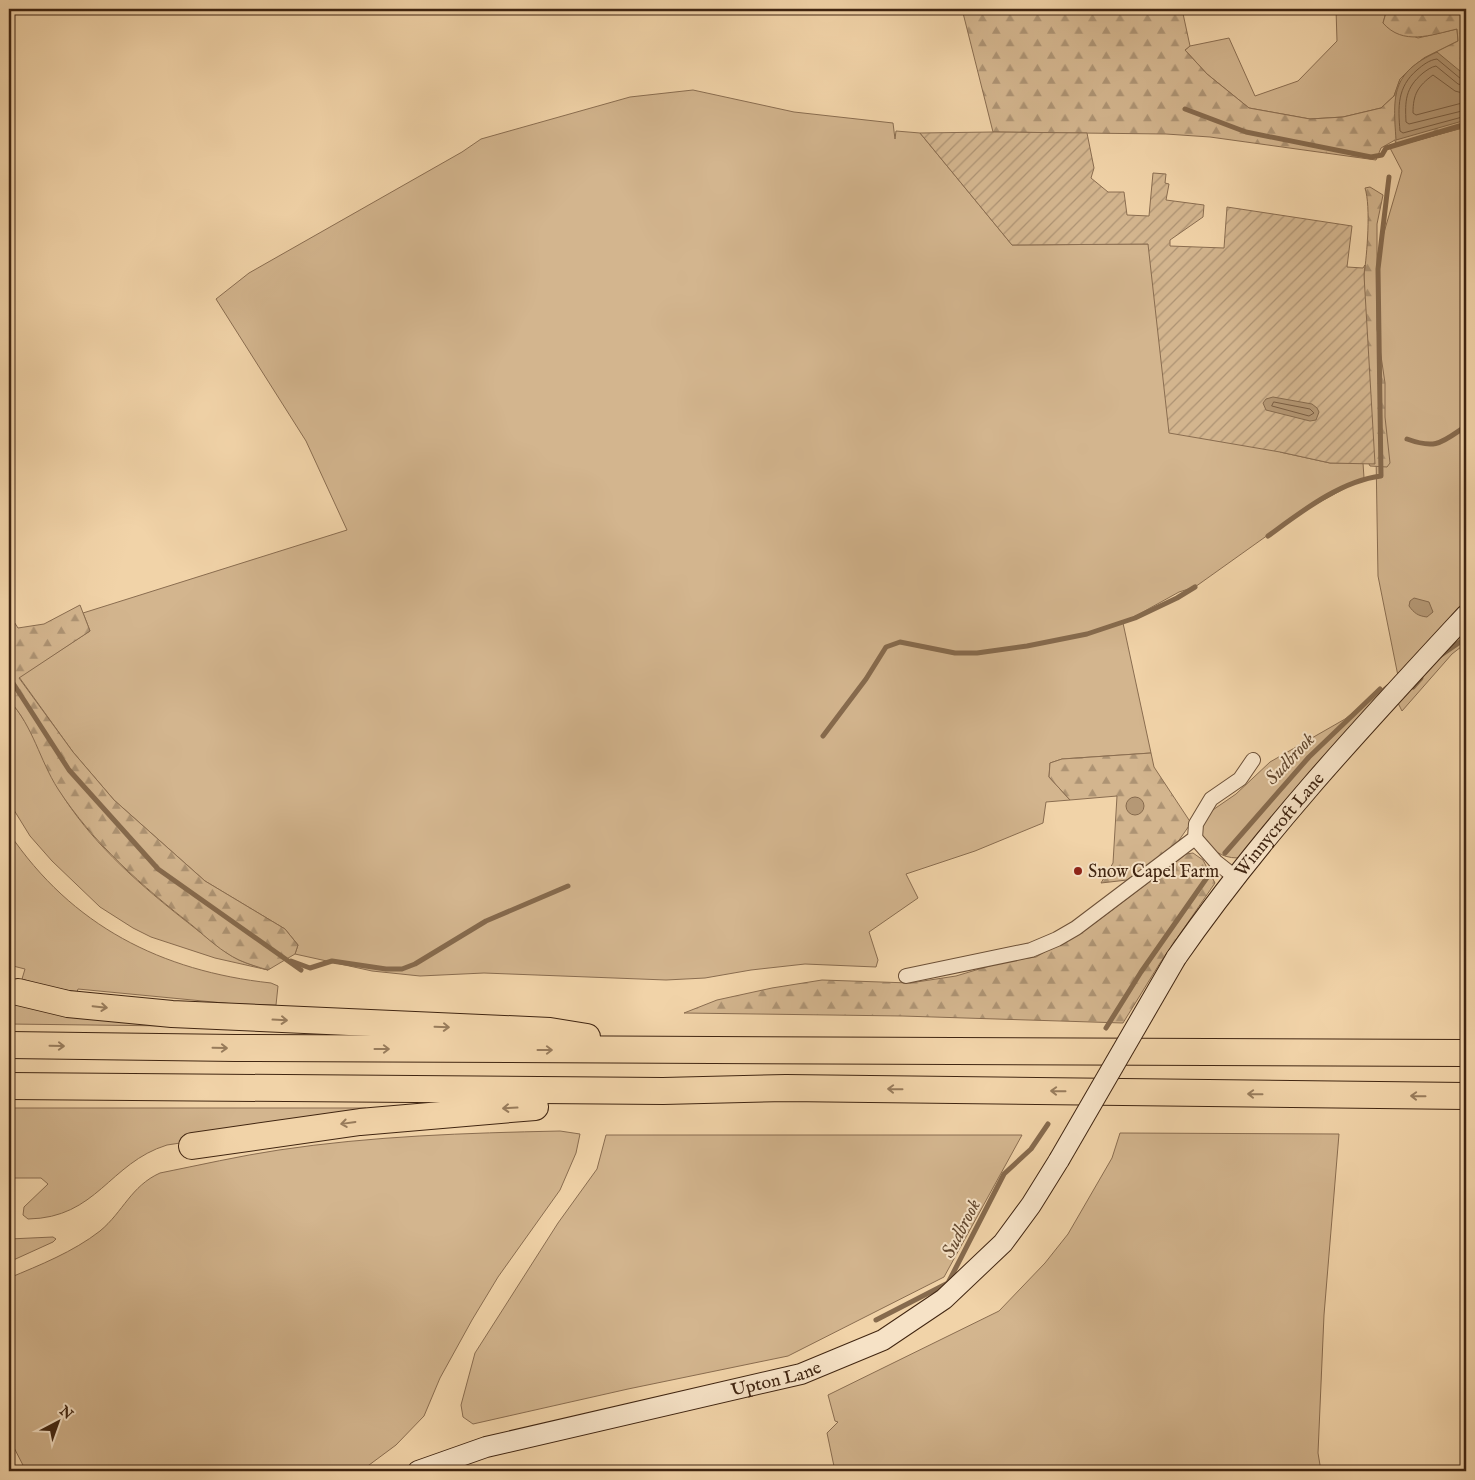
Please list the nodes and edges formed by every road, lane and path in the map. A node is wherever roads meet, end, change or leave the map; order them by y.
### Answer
1 (1466, 615) edge
2 (1253, 760) dead end
3 (1195, 838) junction
4 (1235, 877) junction
5 (906, 976) dead end
6 (18, 992) dead end
7 (9, 1045) edge
8 (662, 1050) junction
9 (1466, 1054) edge
10 (9, 1086) edge
11 (662, 1091) junction
12 (1466, 1096) edge
13 (192, 1146) dead end
14 (1059, 1160) joint
15 (418, 1471) edge

1 - 4 street, Winnycroft Lane
2 - 3 street
3 - 4 street
3 - 5 street
4 - 14 street, Winnycroft Lane, bridge
6 -> 8 highway
7 -> 8 highway
8 - 9 highway
10 - 11 highway
12 -> 11 highway
11 -> 13 highway
14 - 15 street, Upton Lane

